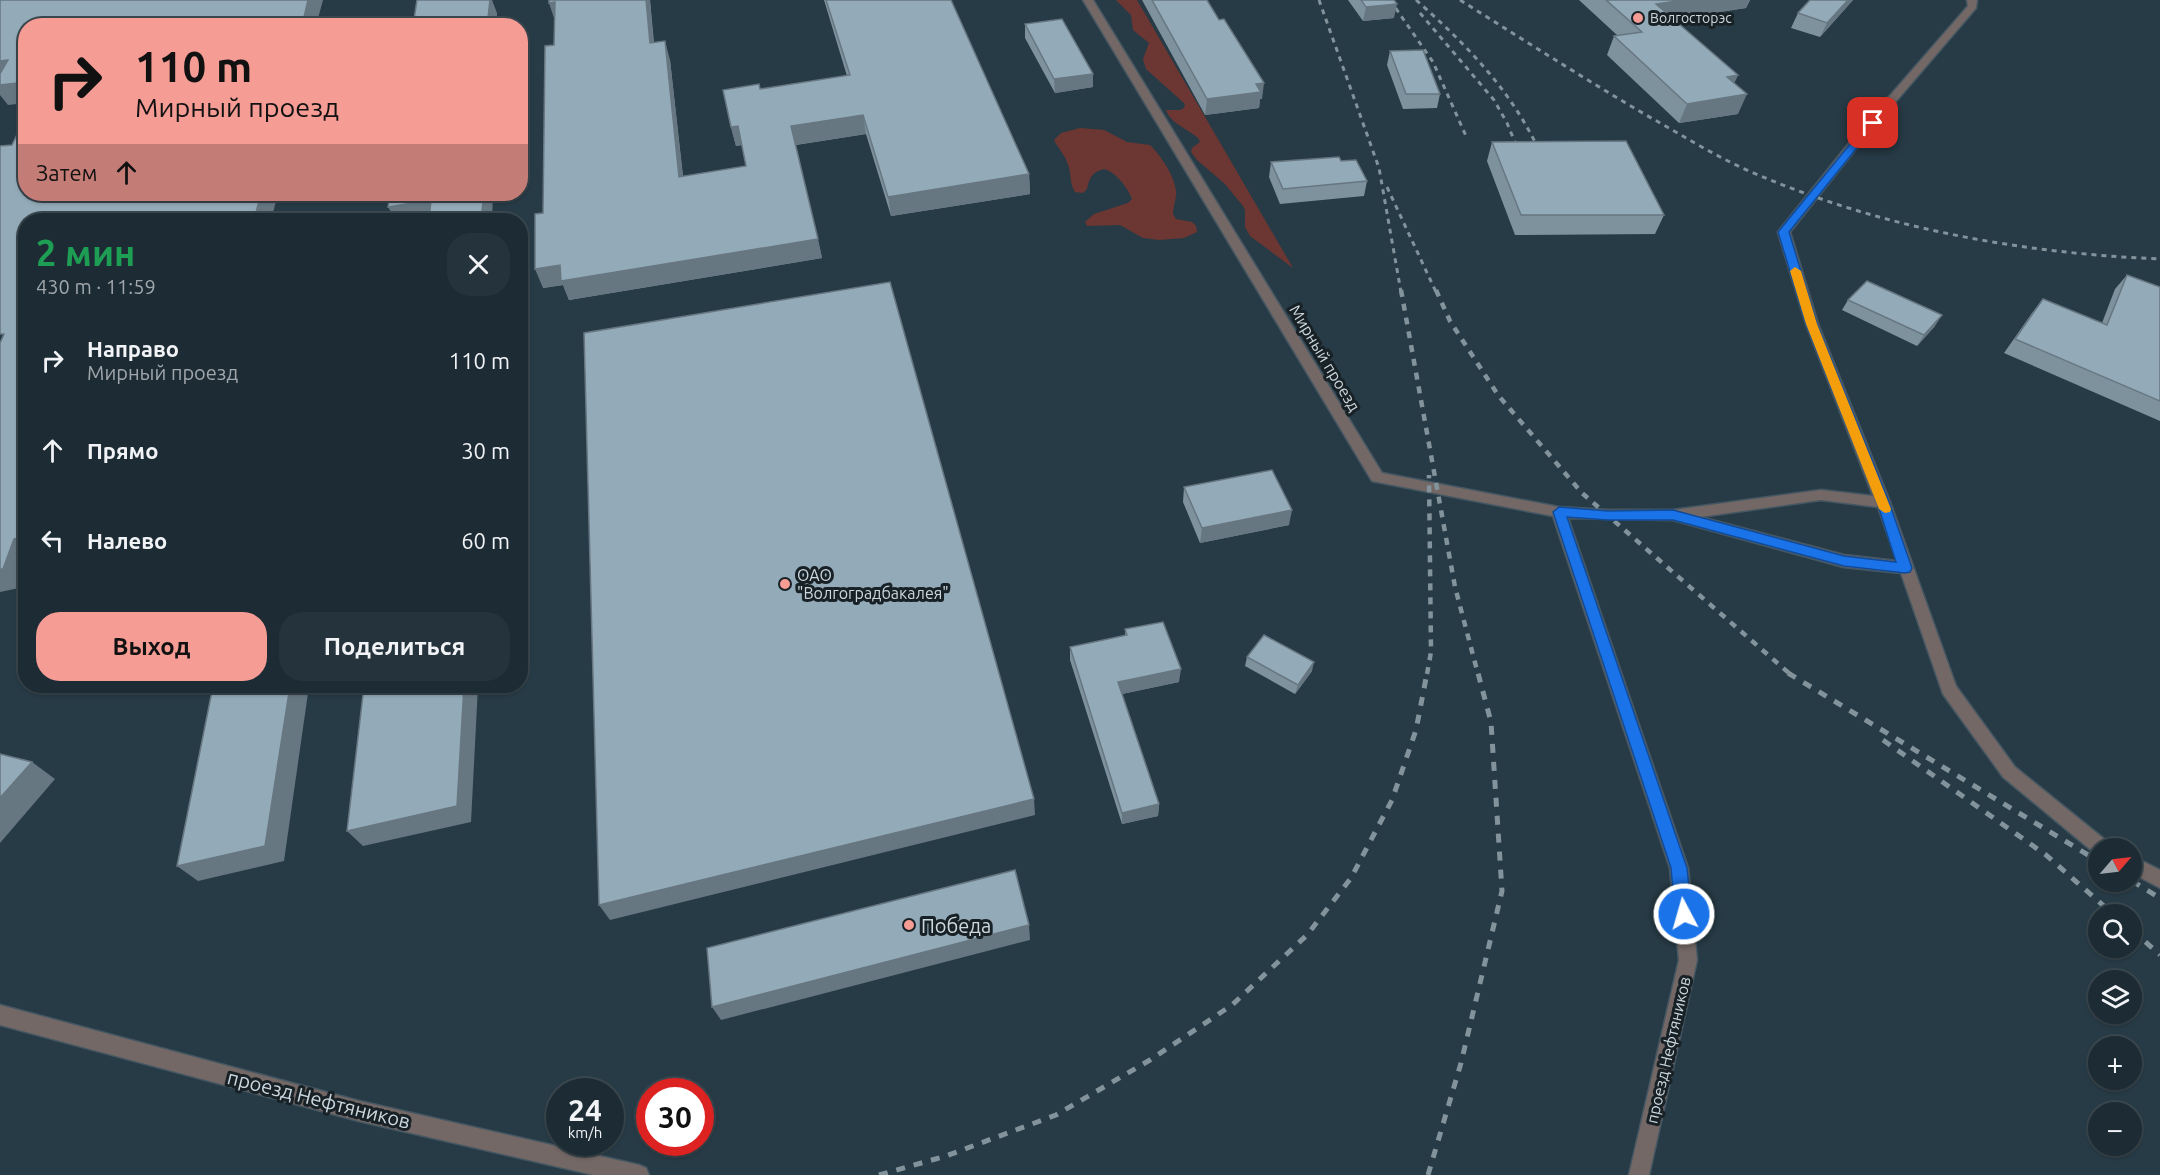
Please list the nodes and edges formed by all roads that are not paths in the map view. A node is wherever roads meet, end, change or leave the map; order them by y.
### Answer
1 (1088, 0) edge
2 (1972, 0) edge
3 (1883, 502) junction
4 (1559, 512) junction
5 (1673, 515) junction
6 (1905, 568) junction
7 (2090, 838) edge
8 (2142, 870) edge
9 (2160, 880) edge
10 (0, 1015) edge
11 (639, 1175) edge
12 (1639, 1175) edge

1 - 4 street, Мирный проезд
2 - 3 street
3 - 5 street
3 - 6 street
4 - 5 street, Мирный проезд
4 - 12 street, проезд Нефтяников
5 - 6 street
6 - 7 street
8 - 9 street
10 - 11 street, проезд Нефтяников

